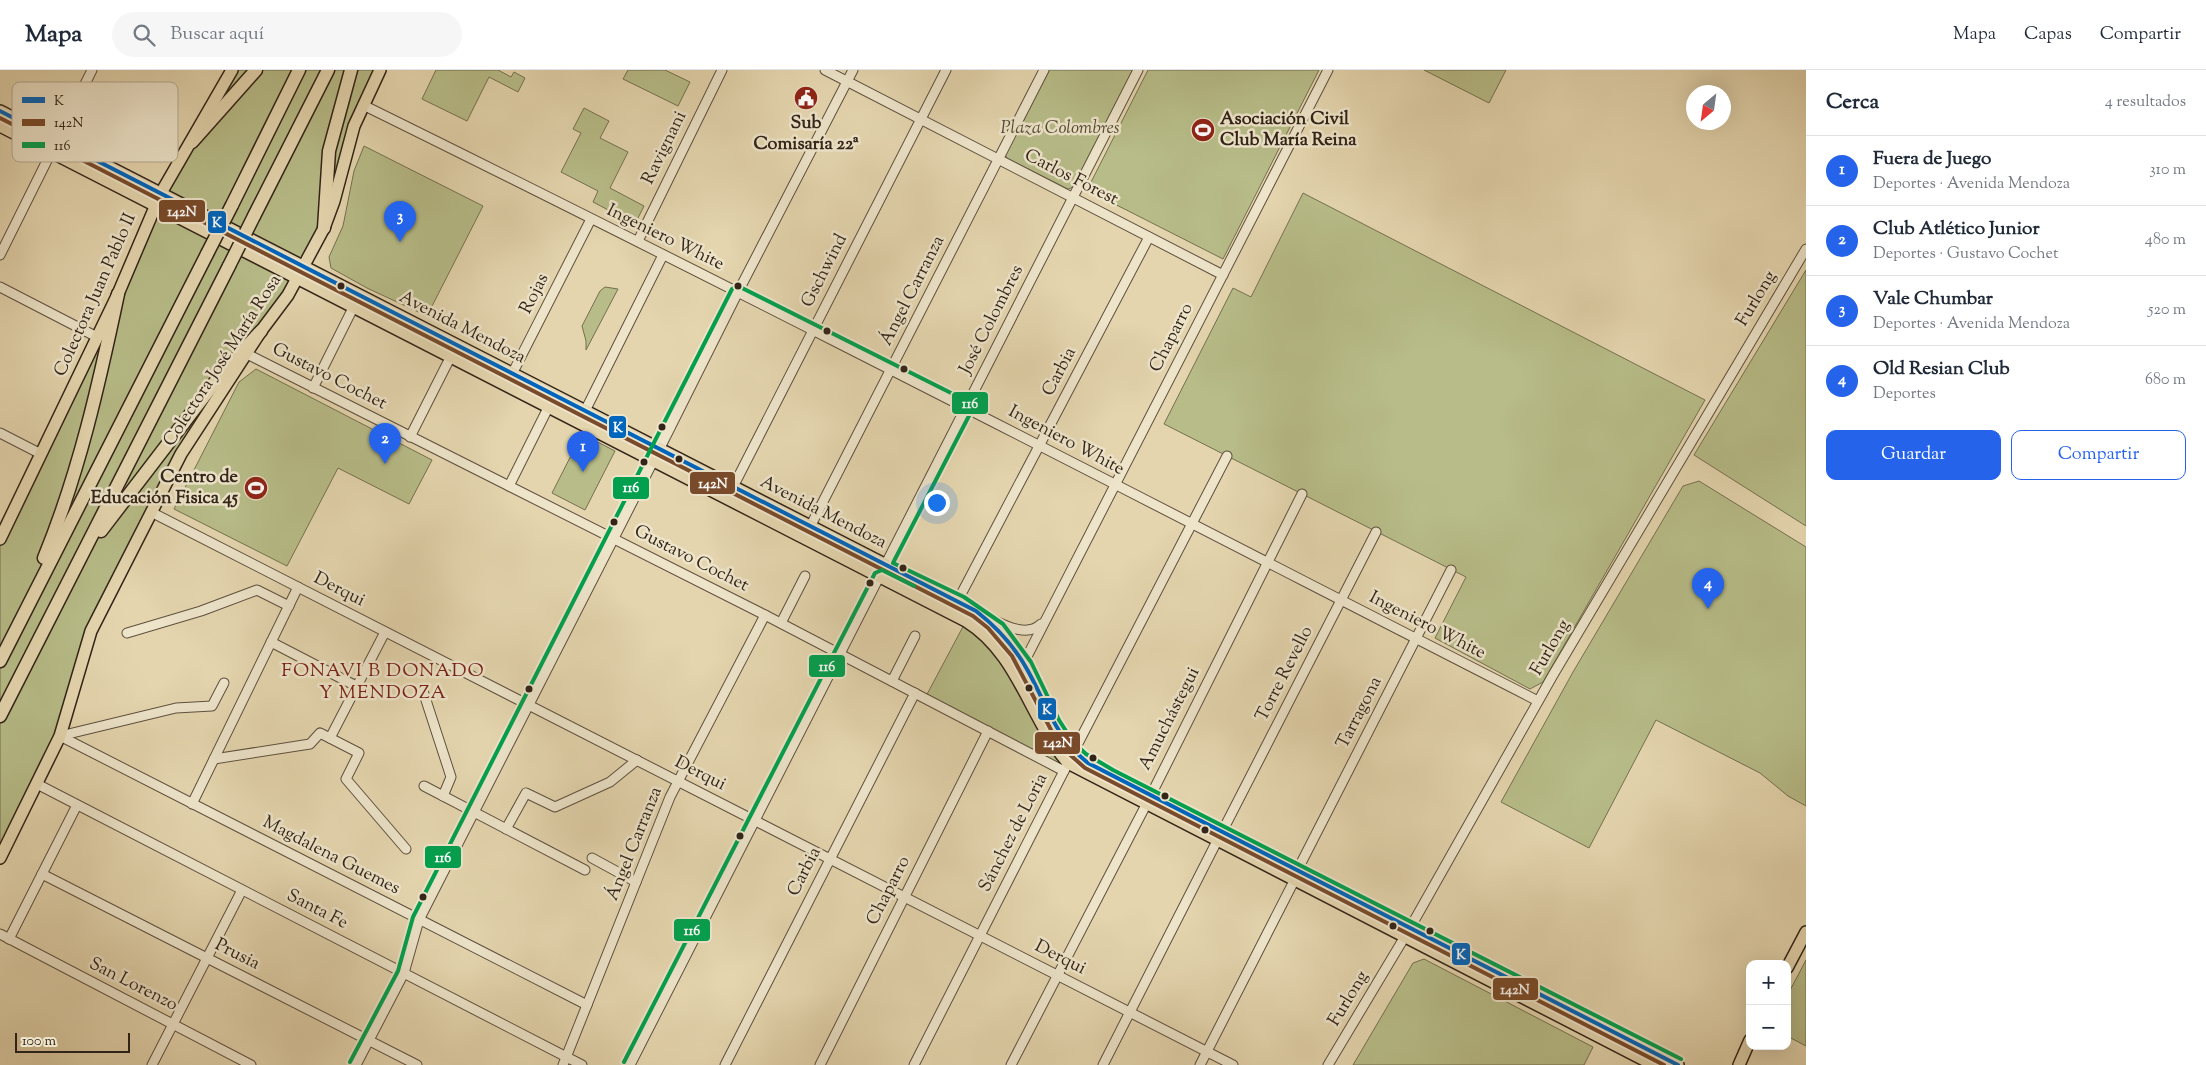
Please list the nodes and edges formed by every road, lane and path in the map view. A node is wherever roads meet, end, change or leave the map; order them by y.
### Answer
1 (92, 70) edge
2 (232, 70) edge
3 (256, 70) edge
4 (299, 70) edge
5 (328, 70) edge
6 (351, 70) edge
7 (380, 70) edge
8 (722, 70) edge
9 (825, 70) edge
10 (853, 70) edge
11 (946, 70) edge
12 (1044, 70) edge
13 (1138, 70) edge
14 (1328, 70) edge
15 (847, 81) junction
16 (86, 82) edge
17 (363, 104) junction
18 (0, 111) edge
19 (12, 117) edge
20 (921, 119) junction
21 (0, 126) edge
22 (12, 132) edge
23 (192, 142) junction
24 (999, 159) junction
25 (45, 162) edge
26 (69, 162) edge
27 (100, 162) edge
28 (161, 193) junction
29 (1074, 198) junction
30 (155, 206) junction
31 (591, 219) junction
32 (324, 228) junction
33 (1149, 237) junction
34 (638, 241) junction
35 (1806, 249) edge
36 (0, 254) edge
37 (663, 255) junction
38 (304, 266) junction
39 (1223, 275) junction
40 (298, 278) junction
41 (0, 287) edge
42 (738, 292) junction
43 (118, 294) junction
44 (354, 306) junction
45 (814, 330) junction
46 (261, 331) junction
47 (437, 335) junction
48 (97, 337) junction
49 (432, 346) junction
50 (247, 354) junction
51 (450, 356) junction
52 (890, 370) junction
53 (512, 374) junction
54 (507, 384) junction
55 (313, 388) junction
56 (550, 406) junction
57 (966, 407) junction
58 (585, 411) junction
59 (0, 433) edge
60 (410, 437) junction
61 (1039, 446) junction
62 (660, 449) junction
63 (41, 454) junction
64 (1227, 456) dead end
65 (654, 460) junction
66 (1115, 485) junction
67 (509, 486) junction
68 (733, 487) junction
69 (1302, 494) dead end
70 (151, 512) junction
71 (1192, 524) junction
72 (810, 527) junction
73 (1376, 532) dead end
74 (0, 539) edge
75 (614, 539) junction
76 (1267, 563) junction
77 (1451, 570) dead end
78 (883, 571) junction
79 (72, 575) junction
80 (805, 576) dead end
81 (298, 587) junction
82 (1341, 600) junction
83 (957, 602) junction
84 (289, 606) junction
85 (764, 615) junction
86 (986, 617) junction
87 (1045, 621) junction
88 (781, 623) junction
89 (385, 632) junction
90 (127, 634) dead end
91 (915, 636) dead end
92 (1416, 639) junction
93 (271, 642) junction
94 (9, 644) junction
95 (840, 654) junction
96 (0, 662) edge
97 (1023, 663) junction
98 (1017, 676) junction
99 (892, 681) junction
100 (224, 683) dead end
101 (358, 687) junction
102 (423, 691) dead end
103 (915, 693) junction
104 (1538, 701) junction
105 (529, 705) junction
106 (0, 716) edge
107 (988, 731) junction
108 (60, 736) junction
109 (330, 738) junction
110 (1074, 752) junction
111 (214, 759) junction
112 (637, 760) junction
113 (1066, 767) junction
114 (678, 782) junction
115 (37, 784) junction
116 (424, 786) dead end
117 (443, 796) junction
118 (1148, 800) junction
119 (192, 804) junction
120 (77, 805) junction
121 (474, 812) junction
122 (755, 821) junction
123 (506, 829) junction
124 (1220, 837) junction
125 (406, 850) dead end
126 (0, 858) edge
127 (592, 858) dead end
128 (830, 859) junction
129 (585, 870) dead end
130 (42, 874) junction
131 (1296, 876) junction
132 (636, 882) junction
133 (242, 890) junction
134 (904, 897) junction
135 (419, 920) junction
136 (1806, 932) edge
137 (1407, 933) junction
138 (0, 934) edge
139 (980, 936) junction
140 (9, 939) junction
141 (207, 958) junction
142 (1791, 960) edge
143 (404, 973) junction
144 (1057, 975) junction
145 (587, 1006) junction
146 (1130, 1012) junction
147 (173, 1024) junction
148 (369, 1041) junction
149 (1746, 1048) edge
150 (1207, 1052) junction
151 (565, 1061) edge
152 (1738, 1063) edge
153 (152, 1065) edge
154 (251, 1065) edge
155 (356, 1065) edge
156 (416, 1065) edge
157 (582, 1065) edge
158 (630, 1065) edge
159 (724, 1065) edge
160 (820, 1065) edge
161 (914, 1065) edge
162 (1011, 1065) edge
163 (1103, 1065) edge
164 (1200, 1065) edge
165 (1233, 1065) edge
166 (1328, 1065) edge
167 (1654, 1065) edge
168 (1678, 1065) edge

1 - 16 street
2 - 23 main road, Colectora Juan Pablo II
3 - 23 highway
4 - 94 highway, bridge
5 - 79 highway, bridge
6 - 32 highway
7 - 17 main road, Colectora José María Rosa
8 - 34 street, Ravignani
9 - 15 street, Carlos Forest
10 - 15 street
11 - 20 street, Gschwind
12 - 24 street, Ángel Carranza
13 - 29 street, José Colombres
14 - 39 street, Chaparro
15 - 20 street, Carlos Forest
15 - 42 street
17 - 31 street, Ingeniero White
17 - 32 main road, Colectora José María Rosa
18 - 19 main road, Avenida Mendoza
20 - 24 street, Carlos Forest
20 - 45 street, Gschwind
21 - 22 main road, Avenida Mendoza
23 - 28 main road, Colectora Juan Pablo II
24 - 29 street, Carlos Forest
24 - 52 street, Ángel Carranza
25 - 36 street
26 - 30 main road, Avenida Mendoza
27 - 28 main road, Avenida Mendoza
28 - 30 main road, Colectora Juan Pablo II
28 - 38 main road, Avenida Mendoza
29 - 33 street, Carlos Forest
29 - 57 street, José Colombres
30 - 40 main road, Avenida Mendoza
30 - 43 main road, Colectora Juan Pablo II
31 - 34 street, Ingeniero White
31 - 53 street, Rojas
32 - 38 main road, Colectora José María Rosa
33 - 39 street, Carlos Forest
33 - 61 street, Carbia
34 - 37 street, Ingeniero White
35 - 104 street, Furlong
37 - 42 street, Ingeniero White
37 - 58 street
38 - 40 main road, Colectora José María Rosa
38 - 47 main road, Avenida Mendoza
39 - 66 street, Chaparro
40 - 44 main road, Avenida Mendoza
40 - 46 main road, Colectora José María Rosa
41 - 48 street
42 - 45 street, Ingeniero White
42 - 62 street
43 - 48 main road, Colectora Juan Pablo II
43 - 94 highway
44 - 49 main road, Avenida Mendoza
44 - 55 street
45 - 52 street, Ingeniero White
45 - 68 street, Gschwind
46 - 50 main road, Colectora José María Rosa
46 - 79 highway
47 - 49 main road
47 - 53 main road, Avenida Mendoza
48 - 63 main road, Colectora Juan Pablo II
49 - 51 main road, Avenida Mendoza
50 - 55 street, Gustavo Cochet
50 - 70 main road, Colectora José María Rosa
51 - 54 main road, Avenida Mendoza
51 - 60 street
52 - 57 street, Ingeniero White
52 - 72 street, Ángel Carranza
53 - 54 street, Rojas
53 - 58 main road, Avenida Mendoza
54 - 56 main road, Avenida Mendoza
55 - 60 street, Gustavo Cochet
56 - 65 main road, Avenida Mendoza
56 - 67 street
57 - 61 street, Ingeniero White
57 - 78 street, José Colombres
58 - 62 main road, Avenida Mendoza
59 - 63 street
60 - 67 street, Gustavo Cochet
61 - 66 street, Ingeniero White
61 - 83 street, Carbia
62 - 65 street
62 - 68 main road, Avenida Mendoza
63 - 74 main road, Colectora Juan Pablo II
64 - 71 street, Sánchez de Loria
65 - 75 street
65 - 78 main road, Avenida Mendoza
66 - 71 street, Ingeniero White
66 - 87 street, Chaparro
67 - 75 street, Gustavo Cochet
68 - 72 main road, Avenida Mendoza
69 - 76 street, Amuchástegui
70 - 81 street, Derqui
70 - 108 main road, Colectora José María Rosa
71 - 76 street, Ingeniero White
71 - 110 street, Sánchez de Loria
72 - 78 main road, Avenida Mendoza
73 - 82 street, Torre Revello
75 - 85 street, Gustavo Cochet
75 - 105 street
76 - 82 street, Ingeniero White
76 - 118 street, Amuchástegui
77 - 92 street, Tarragona
78 - 83 main road, Avenida Mendoza
78 - 95 street, José Colombres
78 - 98 main road, Avenida Mendoza
79 - 106 highway
80 - 88 street
81 - 84 street
81 - 89 street, Derqui
82 - 92 street, Ingeniero White
82 - 124 street, Torre Revello
83 - 86 main road, Avenida Mendoza
84 - 90 street
84 - 93 street
85 - 88 street, Gustavo Cochet
85 - 114 street, Ángel Carranza
86 - 87 street
86 - 97 main road, Avenida Mendoza
87 - 97 street, Chaparro
88 - 95 street, Gustavo Cochet
89 - 101 street
89 - 105 street, Derqui
91 - 99 street
92 - 104 street, Ingeniero White
92 - 131 street, Tarragona
93 - 101 street
93 - 111 street
94 - 96 highway
95 - 99 street, Gustavo Cochet
95 - 122 street, José Colombres
97 - 98 street, Chaparro
97 - 110 main road, Avenida Mendoza
98 - 113 main road, Avenida Mendoza
99 - 103 street, Gustavo Cochet
100 - 108 street
101 - 109 street
102 - 117 street
103 - 107 street, Gustavo Cochet
103 - 128 street, Carbia
104 - 137 street, Furlong
105 - 112 street, Derqui
105 - 121 street
107 - 113 street, Gustavo Cochet
107 - 134 street, Chaparro
108 - 115 main road, Colectora José María Rosa
108 - 119 street, Magdalena Guemes
109 - 111 street
109 - 125 street
110 - 113 street, Sánchez de Loria
110 - 118 main road, Avenida Mendoza
111 - 119 street
112 - 114 street, Derqui
112 - 123 street
113 - 118 main road, Avenida Mendoza
113 - 139 street, Sánchez de Loria
114 - 122 street, Derqui
114 - 132 street, Ángel Carranza
115 - 120 street, Santa Fe
115 - 126 main road, Colectora José María Rosa
116 - 117 street
117 - 121 street
118 - 124 main road, Avenida Mendoza
118 - 144 street, Amuchástegui
119 - 135 street, Magdalena Guemes
120 - 130 street
120 - 133 street, Santa Fe
121 - 123 street
121 - 135 street
122 - 128 street, Derqui
122 - 158 street, José Colombres
123 - 129 street
124 - 131 main road, Avenida Mendoza
124 - 146 street, Torre Revello
127 - 132 street
128 - 134 street, Derqui
128 - 159 street, Carbia
130 - 140 street
130 - 141 street, Prusia
131 - 137 main road, Avenida Mendoza
131 - 150 street, Tarragona
132 - 145 street, Ángel Carranza
133 - 141 street
133 - 143 street, Santa Fe
134 - 139 street, Derqui
134 - 160 street, Chaparro
135 - 143 street
135 - 145 street, Magdalena Guemes
136 - 142 main road
137 - 166 street, Furlong
137 - 167 main road, Avenida Mendoza
137 - 168 main road, Avenida Mendoza
138 - 140 street, San Lorenzo
139 - 144 street, Derqui
139 - 161 street, Sánchez de Loria
140 - 147 street, San Lorenzo
141 - 147 street
141 - 148 street, Prusia
143 - 148 street
143 - 151 street, Santa Fe
144 - 146 street, Derqui
144 - 162 street, Amuchástegui
145 - 151 street, Ángel Carranza
146 - 150 street, Derqui
146 - 163 street, Torre Revello
147 - 153 street
147 - 154 street, San Lorenzo
148 - 155 street
148 - 156 street, Prusia
149 - 152 main road
150 - 164 street, Tarragona
150 - 165 street, Derqui
151 - 157 street, Santa Fe

